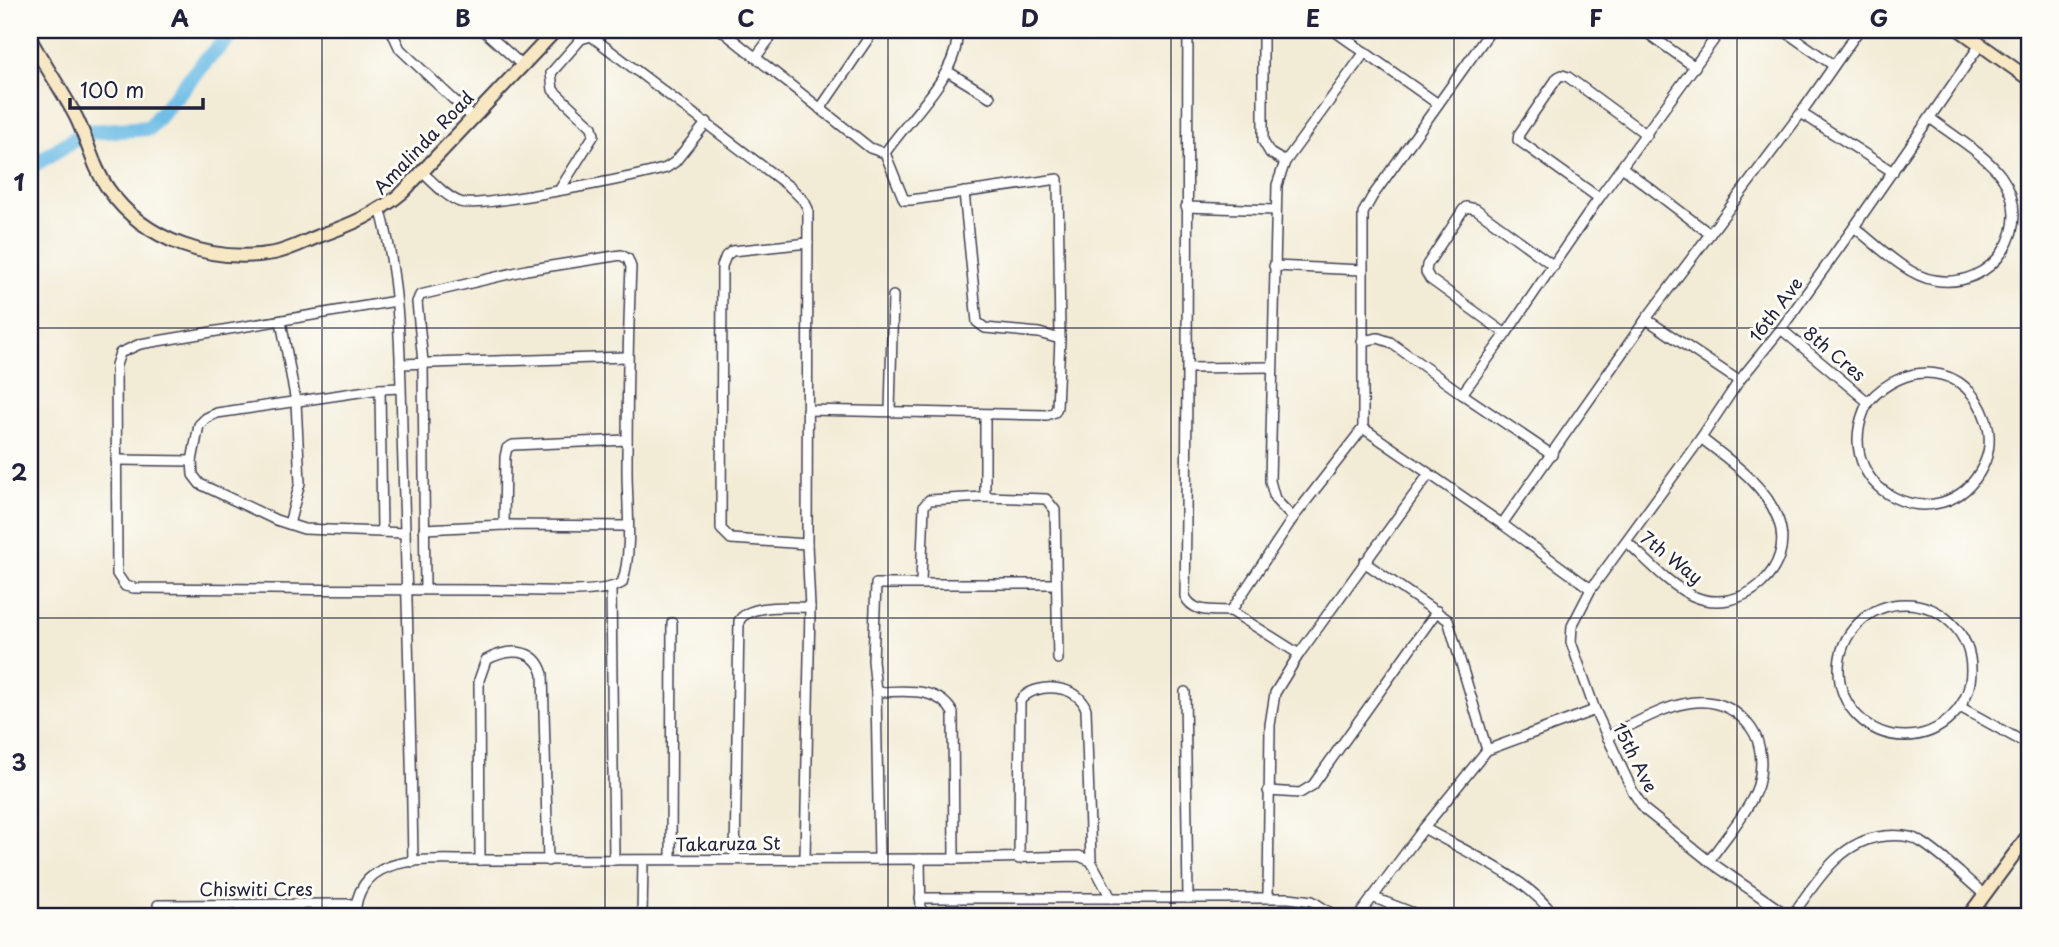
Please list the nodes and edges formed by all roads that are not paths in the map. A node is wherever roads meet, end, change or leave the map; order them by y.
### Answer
1 (391, 30) edge
2 (483, 30) edge
3 (556, 30) edge
4 (721, 30) edge
5 (776, 30) edge
6 (874, 30) edge
7 (951, 30) edge
8 (1188, 30) edge
9 (1263, 30) edge
10 (1333, 30) edge
11 (1490, 30) edge
12 (1643, 30) edge
13 (1721, 30) edge
14 (1783, 30) edge
15 (1859, 30) edge
16 (1960, 30) edge
17 (30, 39) edge
18 (1980, 46) junction
19 (1365, 52) junction
20 (756, 57) junction
21 (522, 65) junction
22 (1833, 65) junction
23 (1695, 67) junction
24 (947, 71) junction
25 (2029, 79) edge
26 (990, 97) dead end
27 (1438, 104) junction
28 (820, 109) junction
29 (1801, 113) junction
30 (472, 117) junction
31 (1930, 118) junction
32 (706, 122) junction
33 (1647, 135) junction
34 (885, 153) junction
35 (1285, 162) junction
36 (1622, 167) junction
37 (422, 172) junction
38 (1893, 172) junction
39 (560, 189) junction
40 (964, 192) junction
41 (1599, 198) junction
42 (1186, 206) junction
43 (1275, 210) junction
44 (381, 211) junction
45 (1854, 227) junction
46 (1710, 234) junction
47 (808, 243) junction
48 (1274, 265) junction
49 (1554, 266) junction
50 (1363, 270) junction
51 (893, 296) dead end
52 (396, 301) junction
53 (1646, 319) junction
54 (281, 321) junction
55 (1781, 329) junction
56 (1506, 334) junction
57 (1060, 339) junction
58 (1362, 341) junction
59 (626, 357) junction
60 (422, 362) junction
61 (400, 364) junction
62 (1272, 367) junction
63 (1188, 368) junction
64 (1739, 381) junction
65 (400, 388) junction
66 (380, 389) junction
67 (1462, 394) junction
68 (296, 402) junction
69 (1868, 402) junction
70 (807, 410) junction
71 (890, 411) junction
72 (985, 415) junction
73 (1363, 428) junction
74 (1702, 438) junction
75 (627, 440) junction
76 (1552, 455) junction
77 (116, 460) junction
78 (192, 461) junction
79 (1429, 474) junction
80 (985, 496) junction
81 (1293, 518) junction
82 (289, 524) junction
83 (1503, 524) junction
84 (504, 525) junction
85 (627, 526) junction
86 (424, 529) junction
87 (382, 531) junction
88 (405, 533) junction
89 (1627, 542) junction
90 (807, 544) junction
91 (1364, 562) junction
92 (921, 582) junction
93 (1056, 584) junction
94 (611, 589) junction
95 (1591, 589) junction
96 (425, 590) junction
97 (408, 591) junction
98 (810, 607) junction
99 (1231, 611) junction
100 (1437, 611) junction
101 (672, 623) dead end
102 (1299, 654) junction
103 (1058, 659) dead end
104 (876, 692) junction
105 (1185, 692) dead end
106 (1960, 707) junction
107 (1595, 710) junction
108 (1607, 737) junction
109 (2029, 745) edge
110 (1487, 750) junction
111 (1268, 791) junction
112 (1424, 828) junction
113 (2029, 834) edge
114 (736, 858) junction
115 (805, 858) junction
116 (671, 859) junction
117 (878, 859) junction
118 (920, 859) junction
119 (954, 859) junction
120 (1018, 859) junction
121 (480, 860) junction
122 (614, 860) junction
123 (548, 861) junction
124 (643, 861) junction
125 (1091, 861) junction
126 (1709, 861) junction
127 (413, 862) junction
128 (1984, 894) junction
129 (1372, 897) junction
130 (920, 898) junction
131 (1111, 898) junction
132 (1188, 898) junction
133 (1268, 898) junction
134 (355, 904) junction
135 (158, 905) dead end
136 (355, 917) edge
137 (642, 917) edge
138 (921, 917) edge
139 (1337, 917) edge
140 (1358, 917) edge
141 (1424, 917) edge
142 (1555, 917) edge
143 (1790, 917) edge
144 (1968, 917) edge

1 - 30 street
2 - 21 street
3 - 21 street, Amalinda Road
4 - 20 street
5 - 20 street
6 - 28 street
7 - 24 street
8 - 42 street
9 - 35 street
10 - 19 street
11 - 27 street
12 - 23 street
13 - 23 street
14 - 22 street
15 - 22 street
16 - 18 street
17 - 44 street, Amalinda Road
18 - 25 street
18 - 31 street, 16th Ave
19 - 27 street
19 - 35 street
20 - 28 street
21 - 30 street, Amalinda Road
22 - 29 street
23 - 33 street
24 - 26 street
24 - 34 street
27 - 50 street
28 - 34 street
29 - 38 street
29 - 46 street
30 - 37 street, Amalinda Road
31 - 38 street, 16th Ave
31 - 45 street
32 - 39 street
32 - 39 street
32 - 47 street
33 - 36 street
33 - 41 street
34 - 40 street
35 - 43 street
36 - 41 street
36 - 46 street
37 - 39 street
37 - 44 street, Amalinda Road
38 - 45 street, 16th Ave
40 - 57 street
40 - 57 street
41 - 49 street
42 - 43 street
42 - 63 street
43 - 48 street
44 - 52 street
45 - 55 street, 16th Ave
46 - 53 street
47 - 70 street
47 - 90 street
48 - 50 street
48 - 62 street
49 - 56 street
49 - 56 street
50 - 58 street
51 - 71 street
52 - 54 street
52 - 61 street
53 - 64 street
53 - 76 street
54 - 68 street
54 - 77 street
55 - 64 street, 16th Ave
55 - 69 street, 8th Cres
56 - 67 street
57 - 72 street
58 - 67 street
58 - 73 street
59 - 60 street
59 - 60 street
59 - 75 street
60 - 61 street
60 - 86 street
61 - 65 street
62 - 63 street
62 - 81 street
63 - 99 street
64 - 74 street, 16th Ave
65 - 66 street
65 - 88 street
66 - 68 street
66 - 87 street
67 - 76 street
68 - 78 street
68 - 82 street
69 - 69 street, 8th Cres
70 - 71 street
70 - 90 street
71 - 72 street
72 - 80 street
73 - 79 street
73 - 81 street
74 - 89 street, 16th Ave
74 - 89 street, 7th Way
75 - 84 street
75 - 85 street
76 - 83 street
77 - 78 street
77 - 97 street
78 - 82 street
79 - 83 street
79 - 91 street
80 - 92 street
80 - 93 street
81 - 99 street
82 - 87 street
83 - 95 street
84 - 85 street
84 - 86 street
85 - 94 street
86 - 96 street
87 - 88 street
88 - 97 street
89 - 95 street, 16th Ave
90 - 98 street
91 - 100 street
91 - 102 street
92 - 93 street
92 - 104 street
93 - 103 street
94 - 96 street
94 - 122 street
95 - 107 street, 15th Ave
96 - 97 street
97 - 127 street
98 - 114 street
98 - 115 street
99 - 102 street
100 - 110 street
100 - 111 street
101 - 116 street
102 - 111 street
104 - 117 street
104 - 119 street
105 - 132 street
106 - 106 street
106 - 109 street
107 - 108 street, 15th Ave
107 - 110 street
108 - 126 street, 15th Ave
108 - 126 street
110 - 112 street
111 - 133 street
112 - 129 street
112 - 142 street
113 - 128 street
114 - 115 street, Takaruza St
114 - 116 street, Takaruza St
115 - 117 street, Takaruza St
116 - 124 street, Takaruza St
117 - 118 street, Takaruza St
118 - 119 street, Takaruza St
118 - 130 street
119 - 120 street, Takaruza St
120 - 125 street, Takaruza St
120 - 125 street
121 - 123 street, Takaruza St
121 - 123 street
121 - 127 street, Takaruza St
122 - 123 street, Takaruza St
122 - 124 street, Takaruza St
124 - 137 street
125 - 131 street
126 - 143 street, 15th Ave
127 - 134 street, Takaruza St
128 - 143 street
128 - 144 street
129 - 140 street
129 - 141 street
130 - 131 street
130 - 138 street
131 - 132 street
132 - 133 street
133 - 139 street
134 - 135 street, Chiswiti Cres
134 - 136 street

